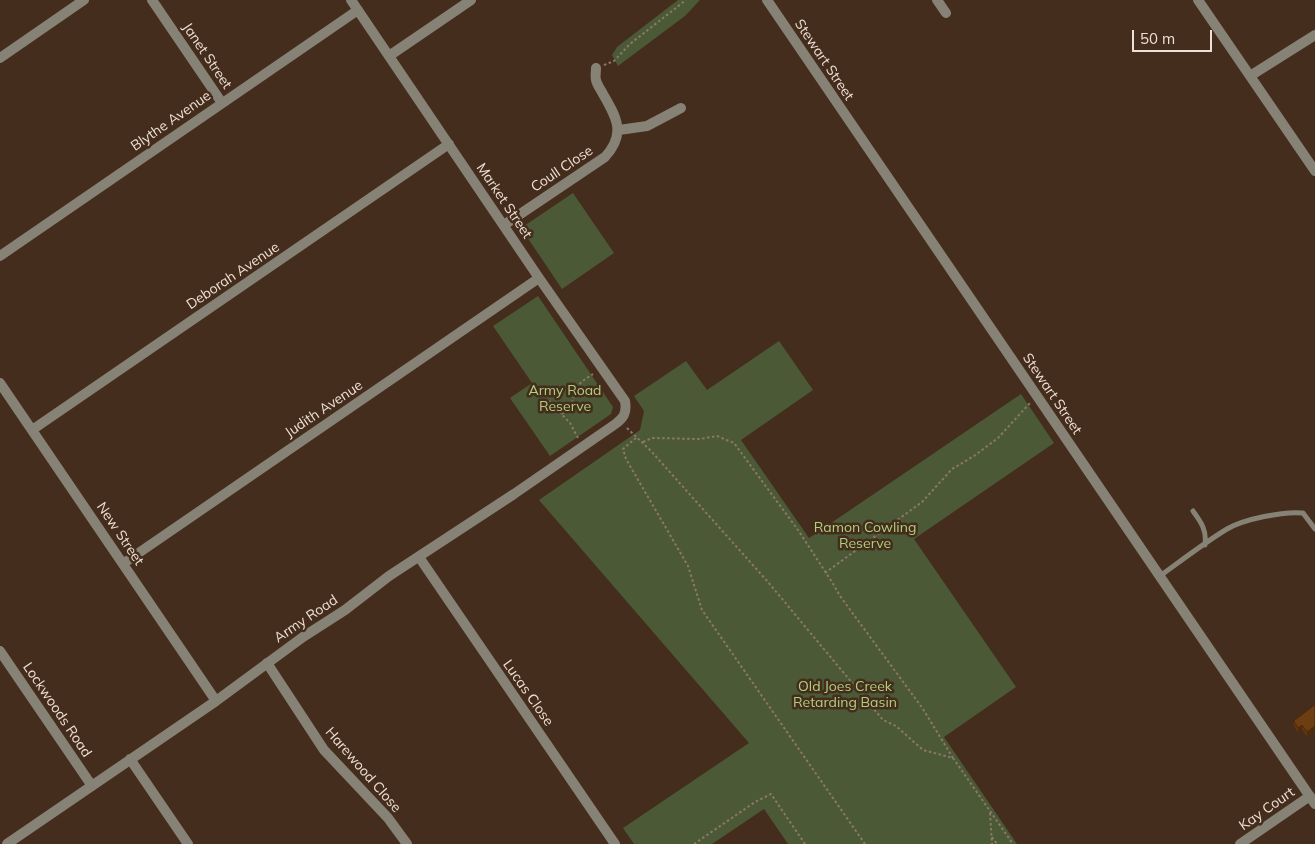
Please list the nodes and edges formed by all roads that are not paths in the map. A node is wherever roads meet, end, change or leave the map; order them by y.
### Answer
1 (84, 0) edge
2 (152, 0) edge
3 (351, 0) edge
4 (471, 0) edge
5 (767, 0) edge
6 (937, 0) edge
7 (1198, 0) edge
8 (358, 10) junction
9 (946, 13) dead end
10 (1315, 35) edge
11 (389, 56) junction
12 (0, 58) edge
13 (596, 68) dead end
14 (1250, 76) junction
15 (222, 103) junction
16 (681, 108) dead end
17 (618, 130) junction
18 (449, 144) junction
19 (1315, 171) edge
20 (504, 225) junction
21 (0, 256) edge
22 (540, 278) junction
23 (0, 383) edge
24 (623, 419) joint
25 (32, 430) junction
26 (1193, 511) dead end
27 (1315, 529) edge
28 (1205, 544) junction
29 (419, 557) junction
30 (124, 563) junction
31 (1160, 576) junction
32 (0, 651) edge
33 (267, 663) junction
34 (216, 701) junction
35 (130, 759) junction
36 (92, 786) junction
37 (1312, 800) edge
38 (7, 844) edge
39 (188, 844) edge
40 (407, 844) edge
41 (615, 844) edge
42 (1240, 844) edge

1 - 12 street
2 - 15 street, Janet Street
3 - 8 street, Market Street
4 - 11 street
5 - 31 street, Stewart Street
6 - 9 street
7 - 14 street
8 - 11 street, Market Street
8 - 15 street, Blythe Avenue
10 - 14 street
11 - 18 street, Market Street
13 - 17 street
14 - 19 street
15 - 21 street, Blythe Avenue
16 - 17 street
17 - 20 street, Coull Close
18 - 20 street, Market Street
18 - 25 street, Deborah Avenue
20 - 22 street, Market Street
22 - 24 street, Market Street
22 - 30 street, Judith Avenue
23 - 25 street, New Street
24 - 29 street, Army Road
25 - 30 street, New Street
26 - 28 lane
27 - 28 lane
28 - 31 lane
29 - 33 street, Army Road
29 - 41 street, Lucas Close
30 - 34 street, New Street
31 - 37 street, Stewart Street
32 - 36 street, Lockwoods Road
33 - 34 street, Army Road
33 - 40 street, Harewood Close
34 - 35 street, Army Road
35 - 36 street, Army Road
35 - 39 street
36 - 38 street, Army Road
37 - 42 street, Kay Court

